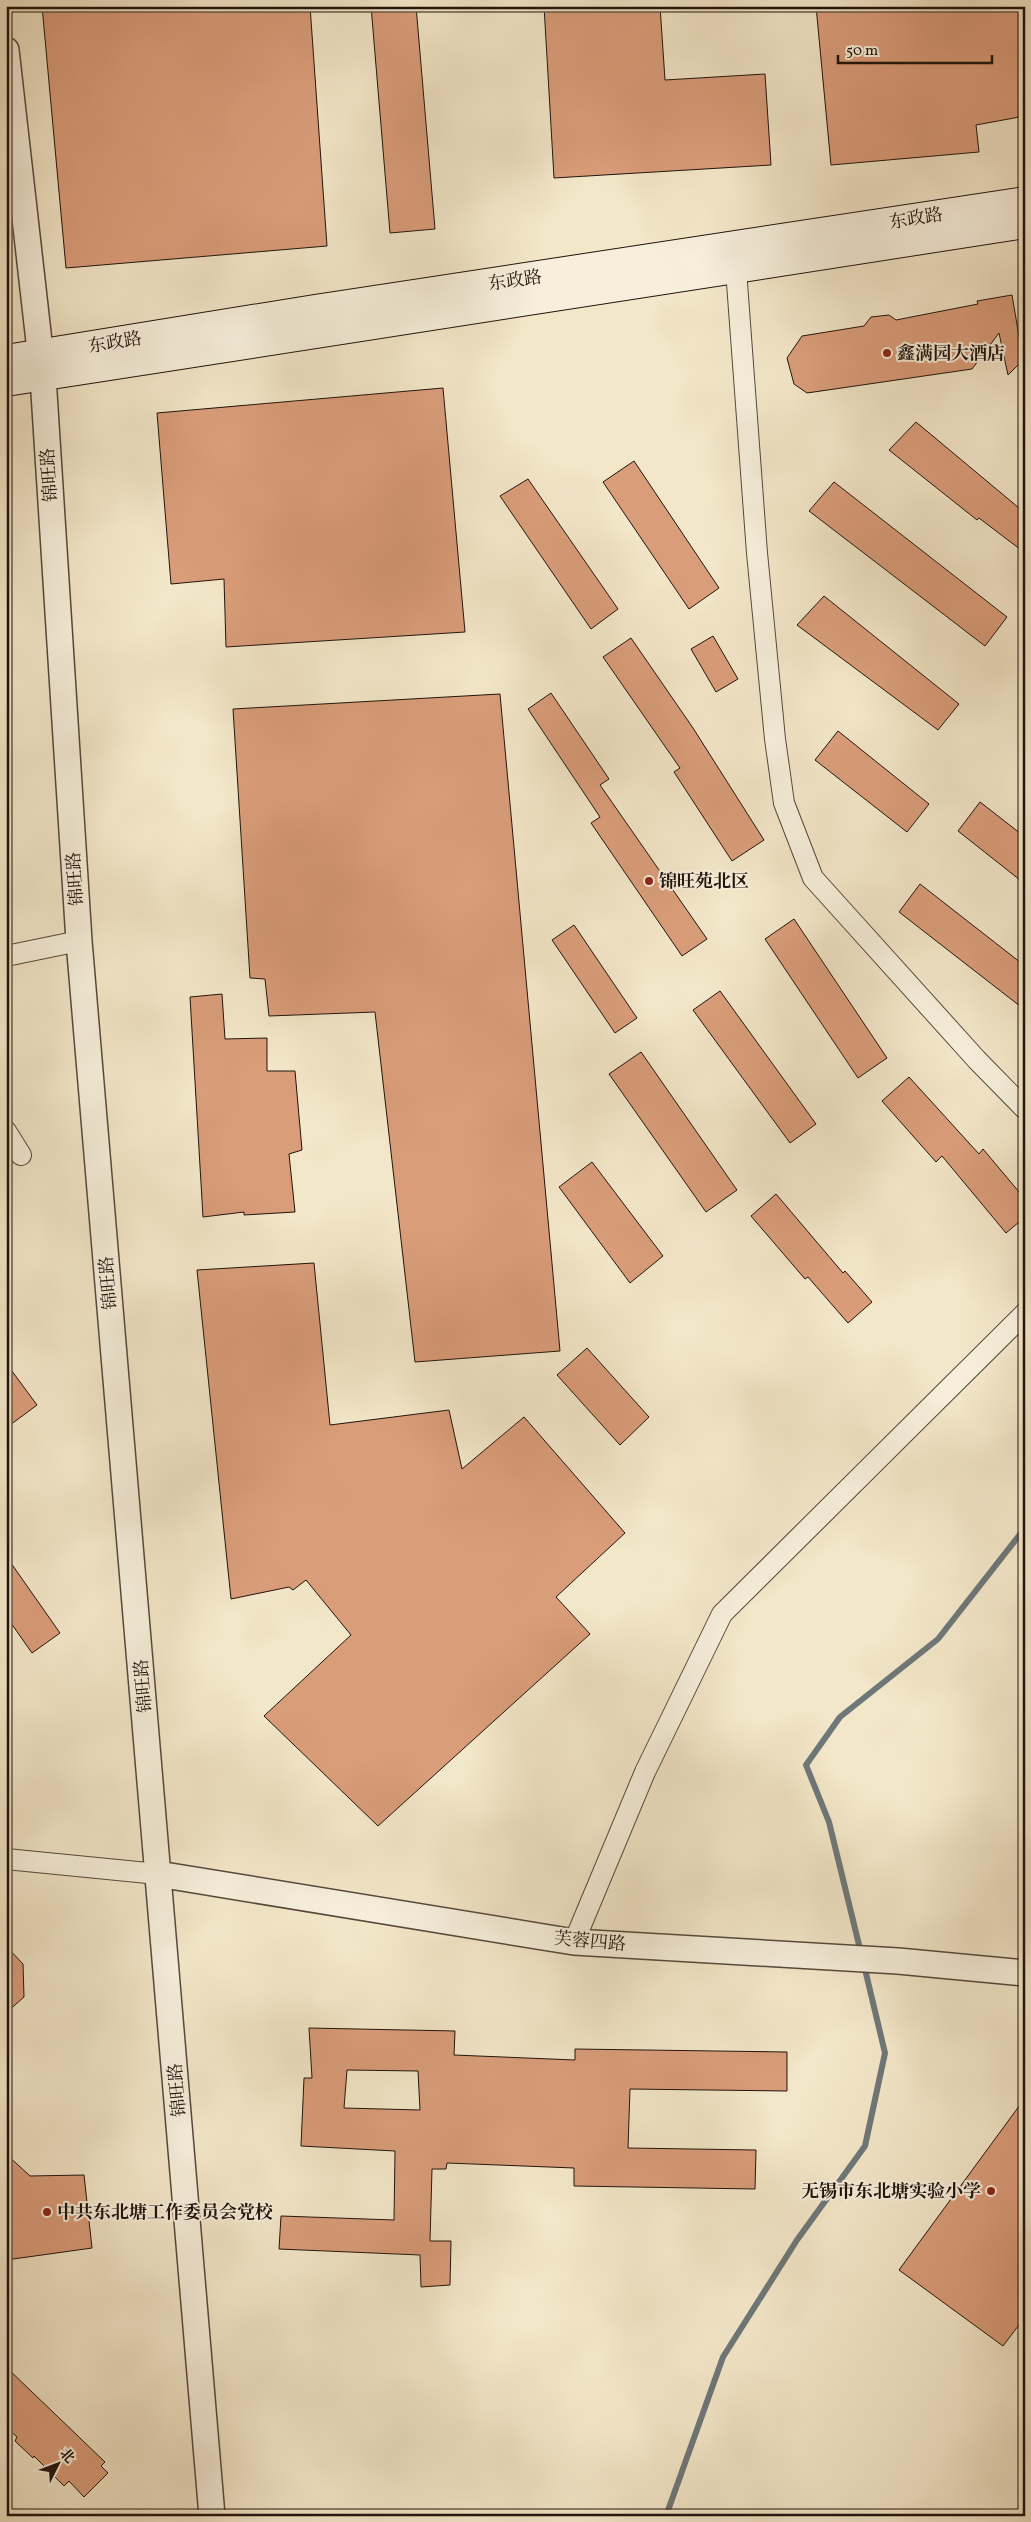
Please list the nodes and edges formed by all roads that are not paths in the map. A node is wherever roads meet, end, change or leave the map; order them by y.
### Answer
1 (6, 50) edge
2 (1025, 201) edge
3 (1025, 224) edge
4 (735, 258) junction
5 (6, 360) edge
6 (41, 366) junction
7 (6, 382) edge
8 (79, 941) junction
9 (6, 956) edge
10 (1025, 1109) edge
11 (6, 1131) edge
12 (21, 1155) dead end
13 (1025, 1313) edge
14 (6, 1858) edge
15 (158, 1874) junction
16 (574, 1942) junction
17 (1025, 1973) edge
18 (212, 2516) edge

1 - 6 street, 锦旺路
2 - 4 main road, 东政路
3 - 4 main road, 东政路
4 - 6 main road, 东政路
4 - 10 street
5 - 6 main road, 东政路
6 - 7 main road, 东政路
6 - 8 street, 锦旺路
8 - 9 street
8 - 15 street, 锦旺路
11 - 12 street
13 - 16 street
14 - 15 street
15 - 16 street, 芙蓉四路
15 - 18 street, 锦旺路
16 - 17 street, 芙蓉四路

